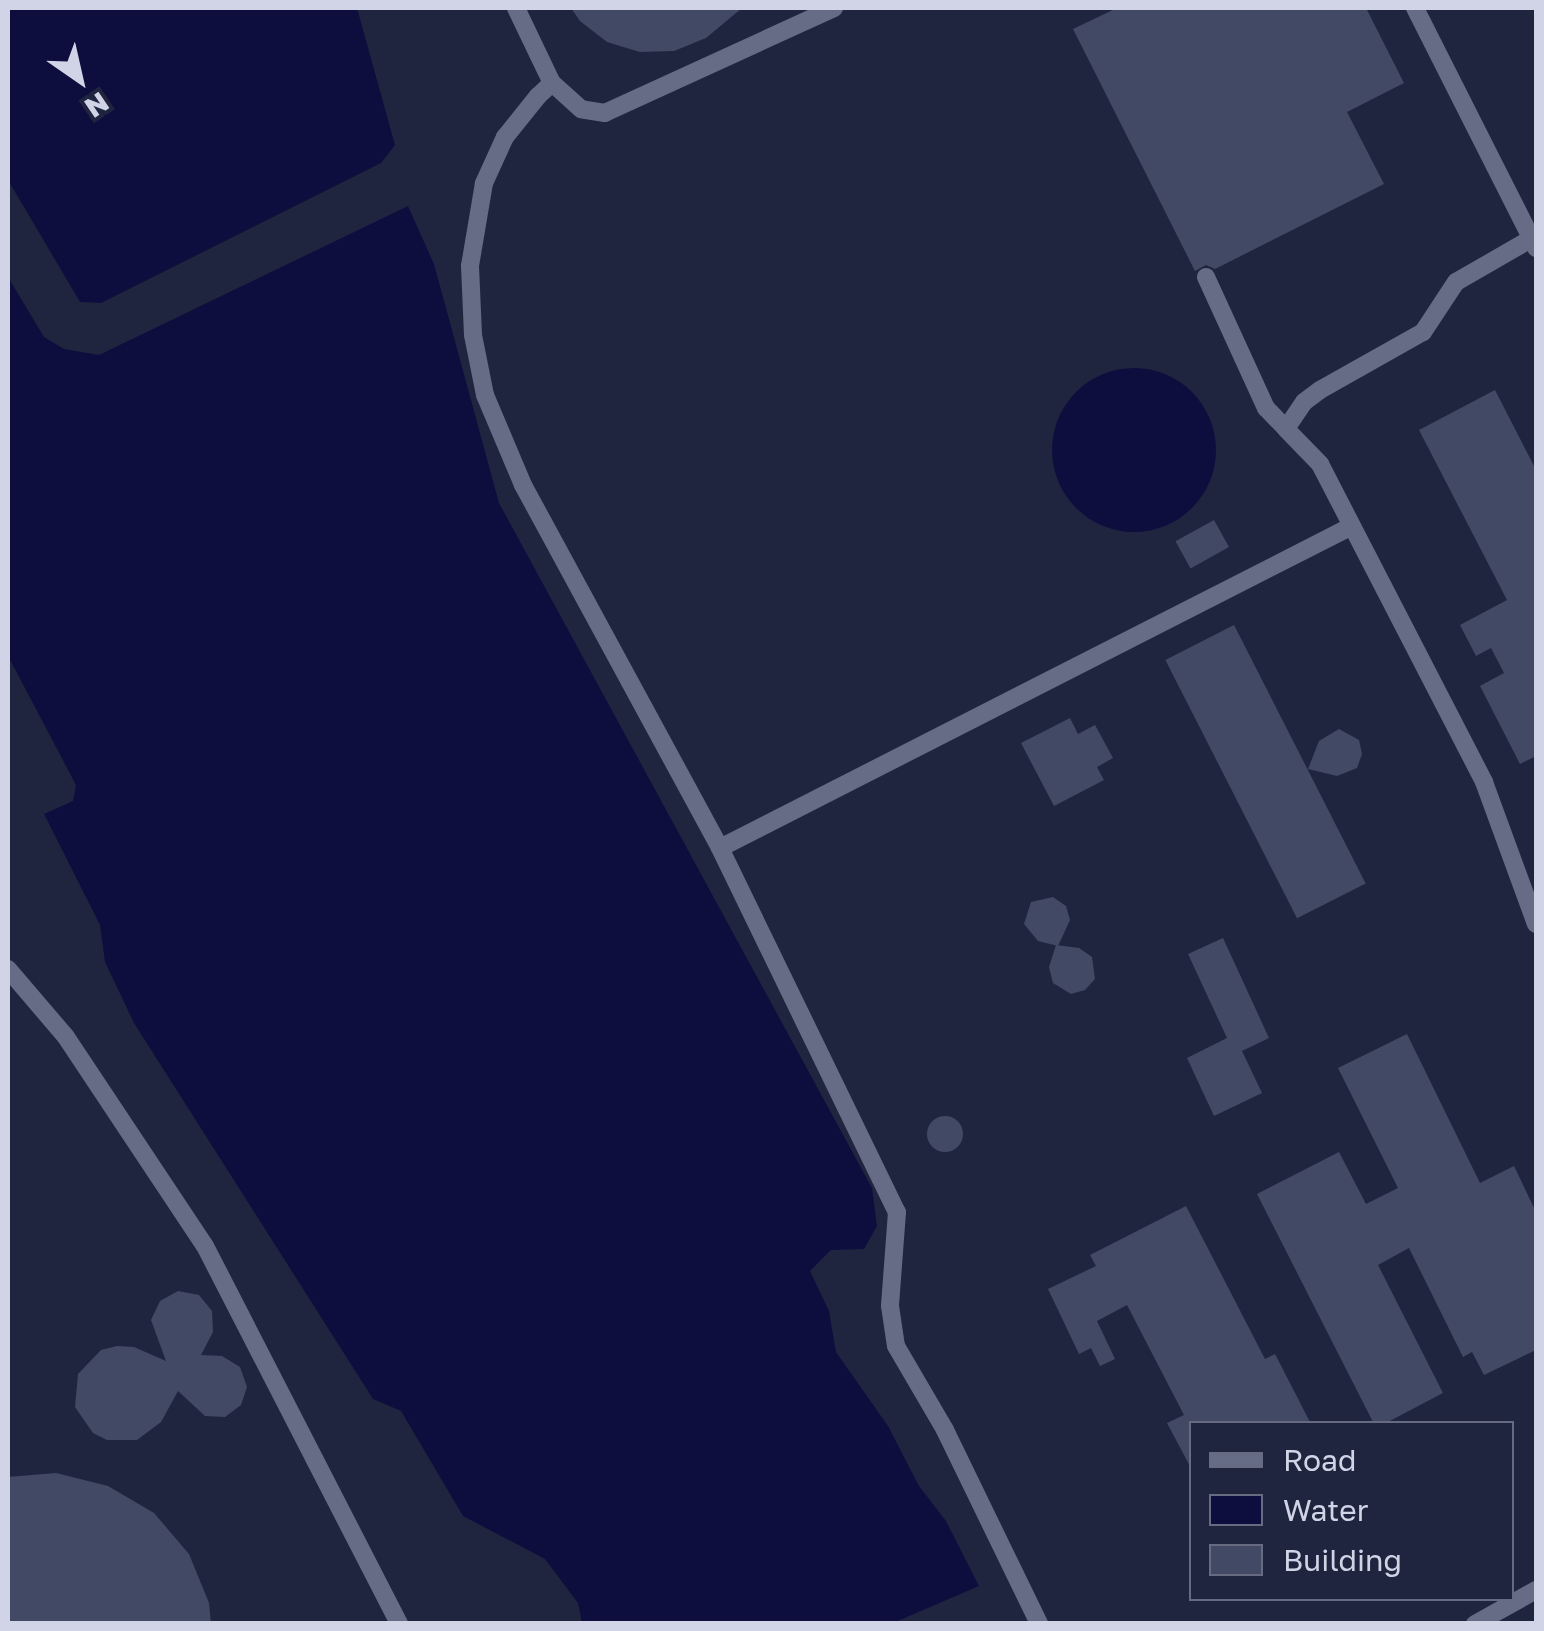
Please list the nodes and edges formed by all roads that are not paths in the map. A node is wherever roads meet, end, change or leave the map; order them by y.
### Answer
1 (516, 8) edge
2 (834, 8) edge
3 (1415, 8) edge
4 (552, 82) junction
5 (1535, 241) edge
6 (1206, 278) dead end
7 (1286, 430) junction
8 (1352, 526) junction
9 (720, 848) junction
10 (1536, 924) edge
11 (8, 968) edge
12 (1536, 1590) edge
13 (399, 1624) edge
14 (1039, 1624) edge
15 (1475, 1624) edge

1 - 4 street
2 - 4 street
3 - 5 street
4 - 9 street
5 - 7 street
6 - 7 street
7 - 8 street
8 - 9 street
8 - 10 street
9 - 14 street
11 - 13 street
12 - 15 street

